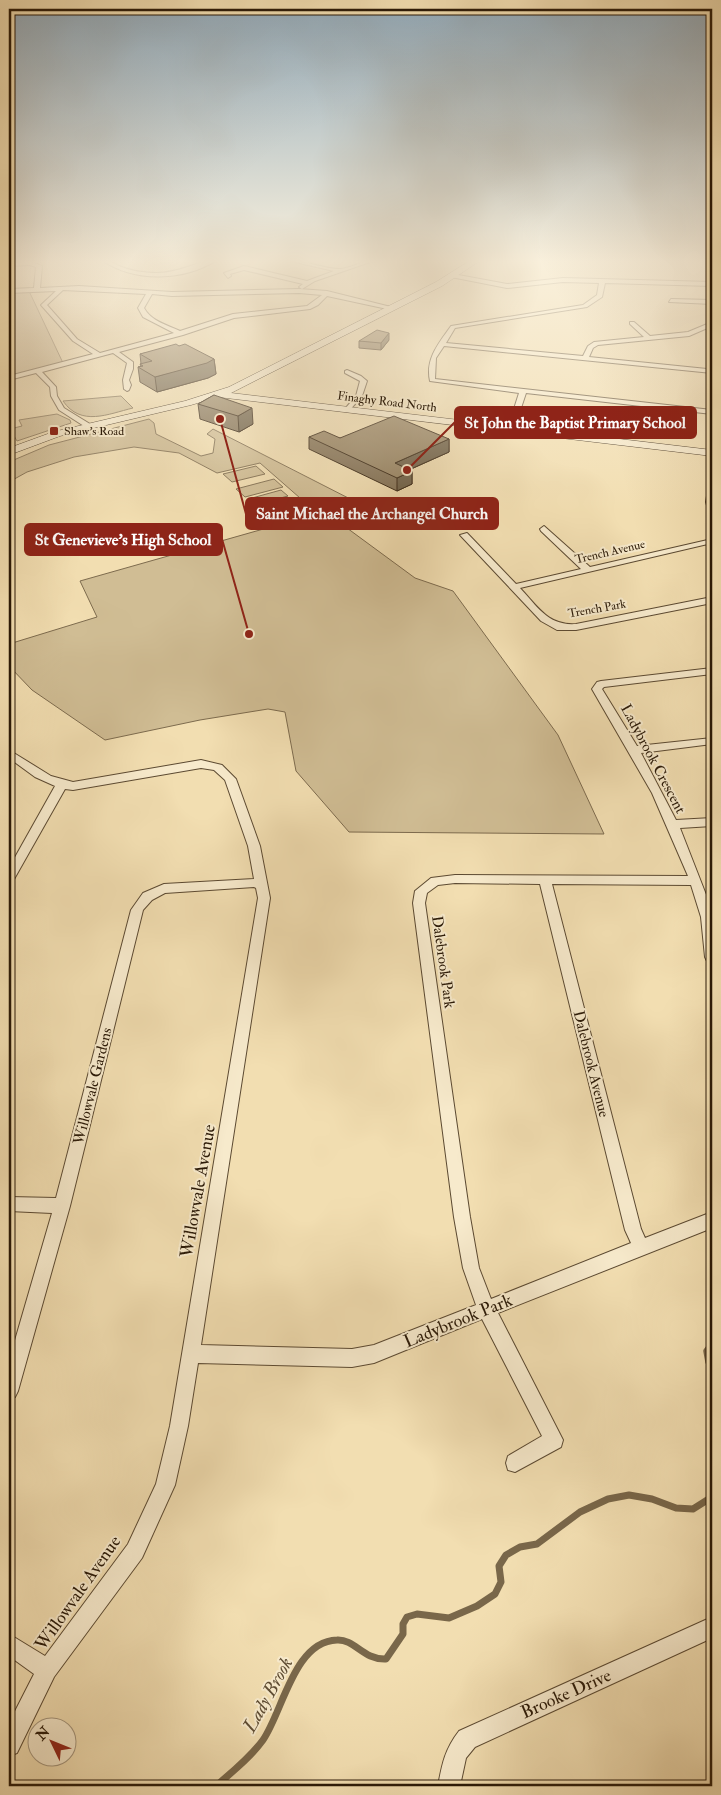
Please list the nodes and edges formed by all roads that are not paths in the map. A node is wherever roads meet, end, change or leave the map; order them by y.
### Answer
1 (81, 344) edge
2 (143, 344) edge
3 (322, 344) edge
4 (441, 344) joint
5 (594, 344) edge
6 (114, 351) junction
7 (99, 355) junction
8 (585, 359) junction
9 (712, 362) edge
10 (272, 369) junction
11 (36, 371) junction
12 (712, 371) edge
13 (346, 372) dead end
14 (9, 378) edge
15 (248, 381) junction
16 (127, 389) dead end
17 (523, 391) junction
18 (214, 392) junction
19 (253, 399) junction
20 (348, 410) junction
21 (712, 412) edge
22 (87, 426) junction
23 (510, 429) junction
24 (11, 450) edge
25 (712, 453) edge
26 (712, 486) edge
27 (712, 509) edge
28 (544, 529) dead end
29 (464, 535) dead end
30 (712, 541) edge
31 (588, 570) junction
32 (514, 587) junction
33 (712, 600) edge
34 (712, 671) edge
35 (712, 741) edge
36 (635, 750) junction
37 (9, 753) edge
38 (61, 786) junction
39 (712, 822) edge
40 (672, 824) junction
41 (9, 878) edge
42 (545, 881) junction
43 (696, 881) junction
44 (262, 885) junction
45 (709, 906) edge
46 (712, 957) edge
47 (9, 1204) edge
48 (62, 1206) junction
49 (712, 1220) edge
50 (641, 1247) junction
51 (487, 1310) junction
52 (190, 1354) junction
53 (9, 1391) edge
54 (515, 1463) dead end
55 (712, 1627) edge
56 (9, 1644) edge
57 (47, 1670) junction
58 (9, 1745) edge
59 (449, 1786) edge

1 - 7 street
2 - 6 street
3 - 10 main road
4 - 8 street
4 - 17 street
5 - 8 street
6 - 7 street
6 - 16 street
7 - 11 street
8 - 12 street
9 - 12 street
10 - 15 main road
10 - 18 main road
11 - 14 street
11 - 22 street
13 - 20 street
15 - 18 main road
15 - 19 main road
17 - 21 street
17 - 23 street
18 - 19 main road, Finaghy Road North
18 - 22 main road
19 - 20 main road, Finaghy Road North
20 - 23 main road, Finaghy Road North
22 - 24 main road
23 - 25 main road, Finaghy Road North
26 - 27 street
28 - 31 street
29 - 32 street, Trench Park
30 - 31 street, Trench Avenue
31 - 32 street, Trench Avenue
32 - 33 street, Trench Park
34 - 36 street, Ladybrook Crescent
35 - 36 street
36 - 40 street, Ladybrook Crescent
37 - 38 street
38 - 41 street
38 - 44 street, Willowvale Avenue
39 - 40 street
40 - 43 street, Ladybrook Crescent
42 - 43 street, Dalebrook Park
42 - 50 street, Dalebrook Avenue
42 - 51 street, Dalebrook Park
43 - 45 street, Ladybrook Crescent
44 - 48 street, Willowvale Gardens
44 - 52 street, Willowvale Avenue
45 - 46 street, Ladybrook Crescent
47 - 48 street
48 - 53 street, Willowvale Gardens
49 - 50 street, Ladybrook Park
50 - 51 street, Ladybrook Park
51 - 52 street, Ladybrook Park
51 - 54 street, Dalebrook Park
52 - 57 street, Willowvale Avenue
55 - 59 street, Brooke Drive
56 - 57 street
57 - 58 street, Willowvale Avenue

